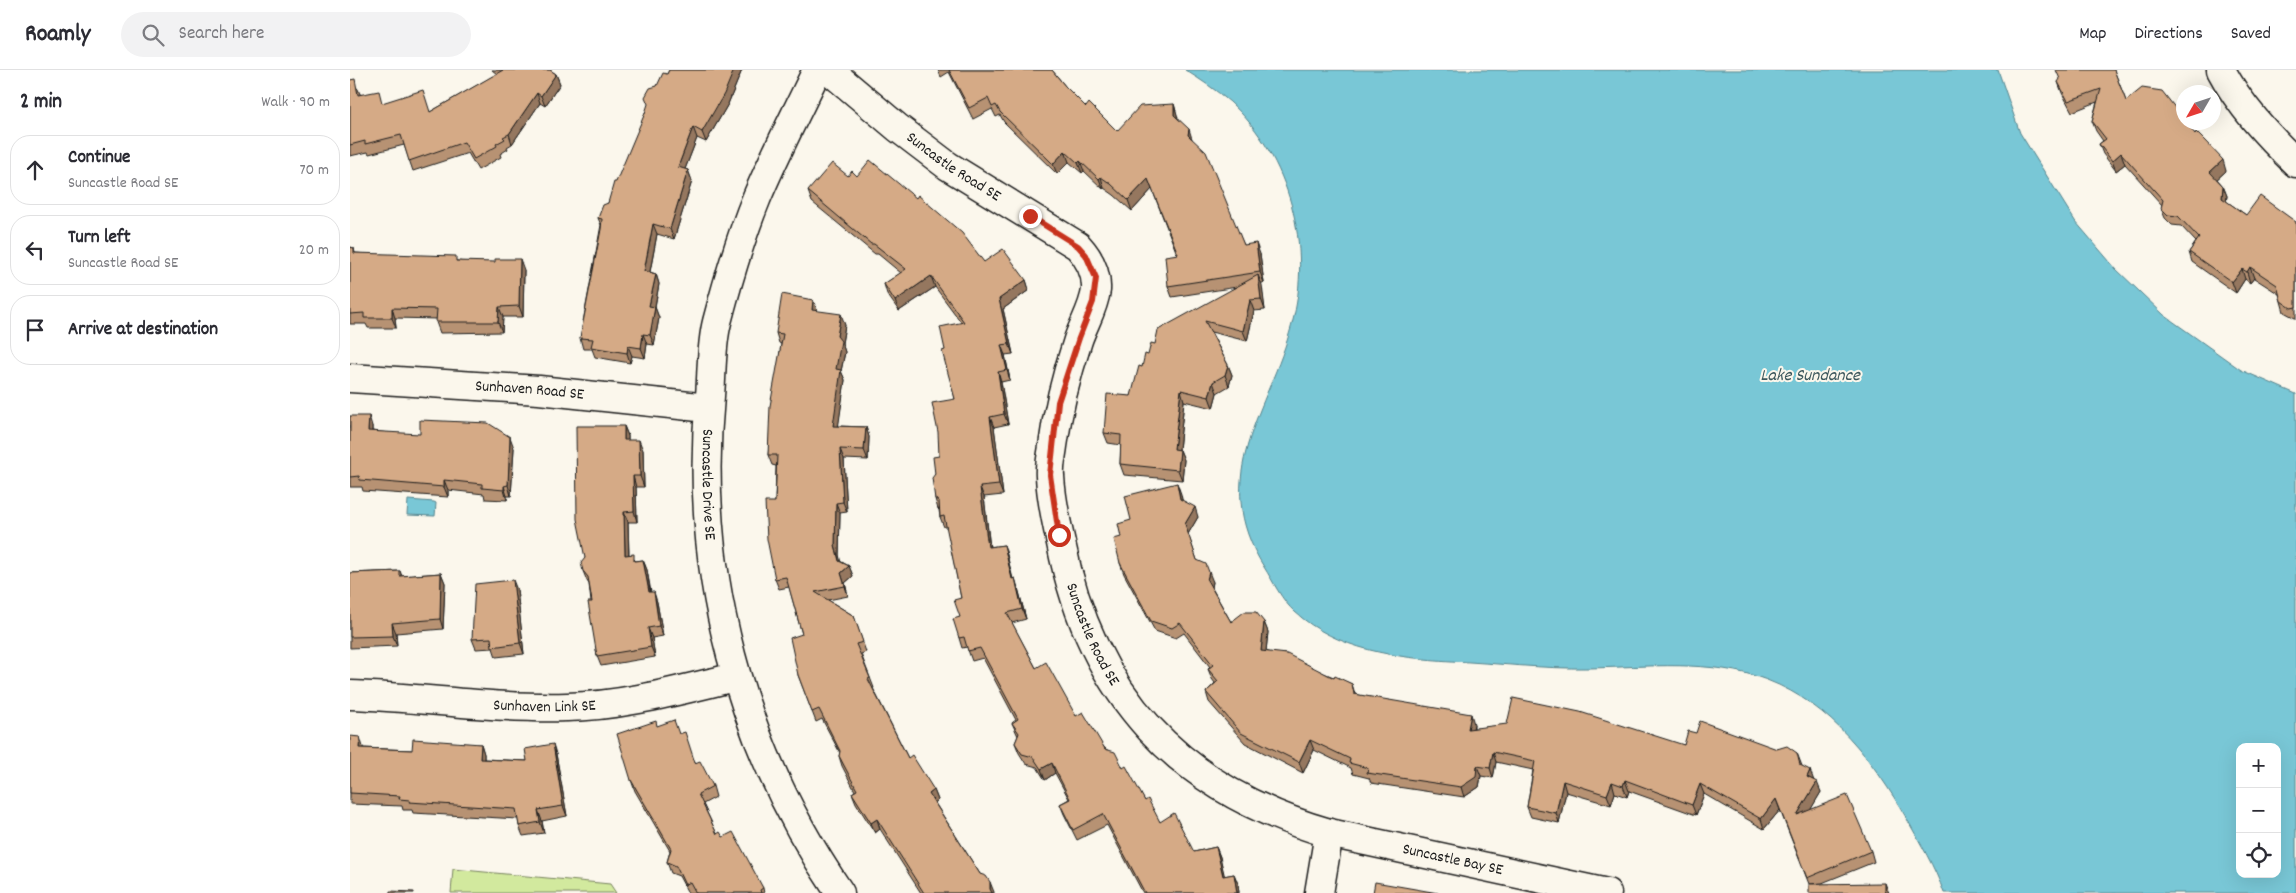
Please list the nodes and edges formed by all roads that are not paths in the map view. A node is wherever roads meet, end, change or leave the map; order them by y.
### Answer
1 (817, 70) edge
2 (830, 70) edge
3 (2221, 70) edge
4 (2296, 163) edge
5 (350, 378) edge
6 (708, 408) junction
7 (736, 677) junction
8 (350, 695) edge
9 (1329, 833) junction
10 (840, 893) edge
11 (1318, 893) edge
12 (1607, 893) edge

1 - 6 street, Suncastle Drive SE
2 - 9 street, Suncastle Road SE
3 - 4 street
5 - 6 street, Sunhaven Road SE
6 - 7 street, Suncastle Drive SE
7 - 8 street, Sunhaven Link SE
7 - 10 street, Suncastle Drive SE
9 - 11 street
9 - 12 street, Suncastle Bay SE

